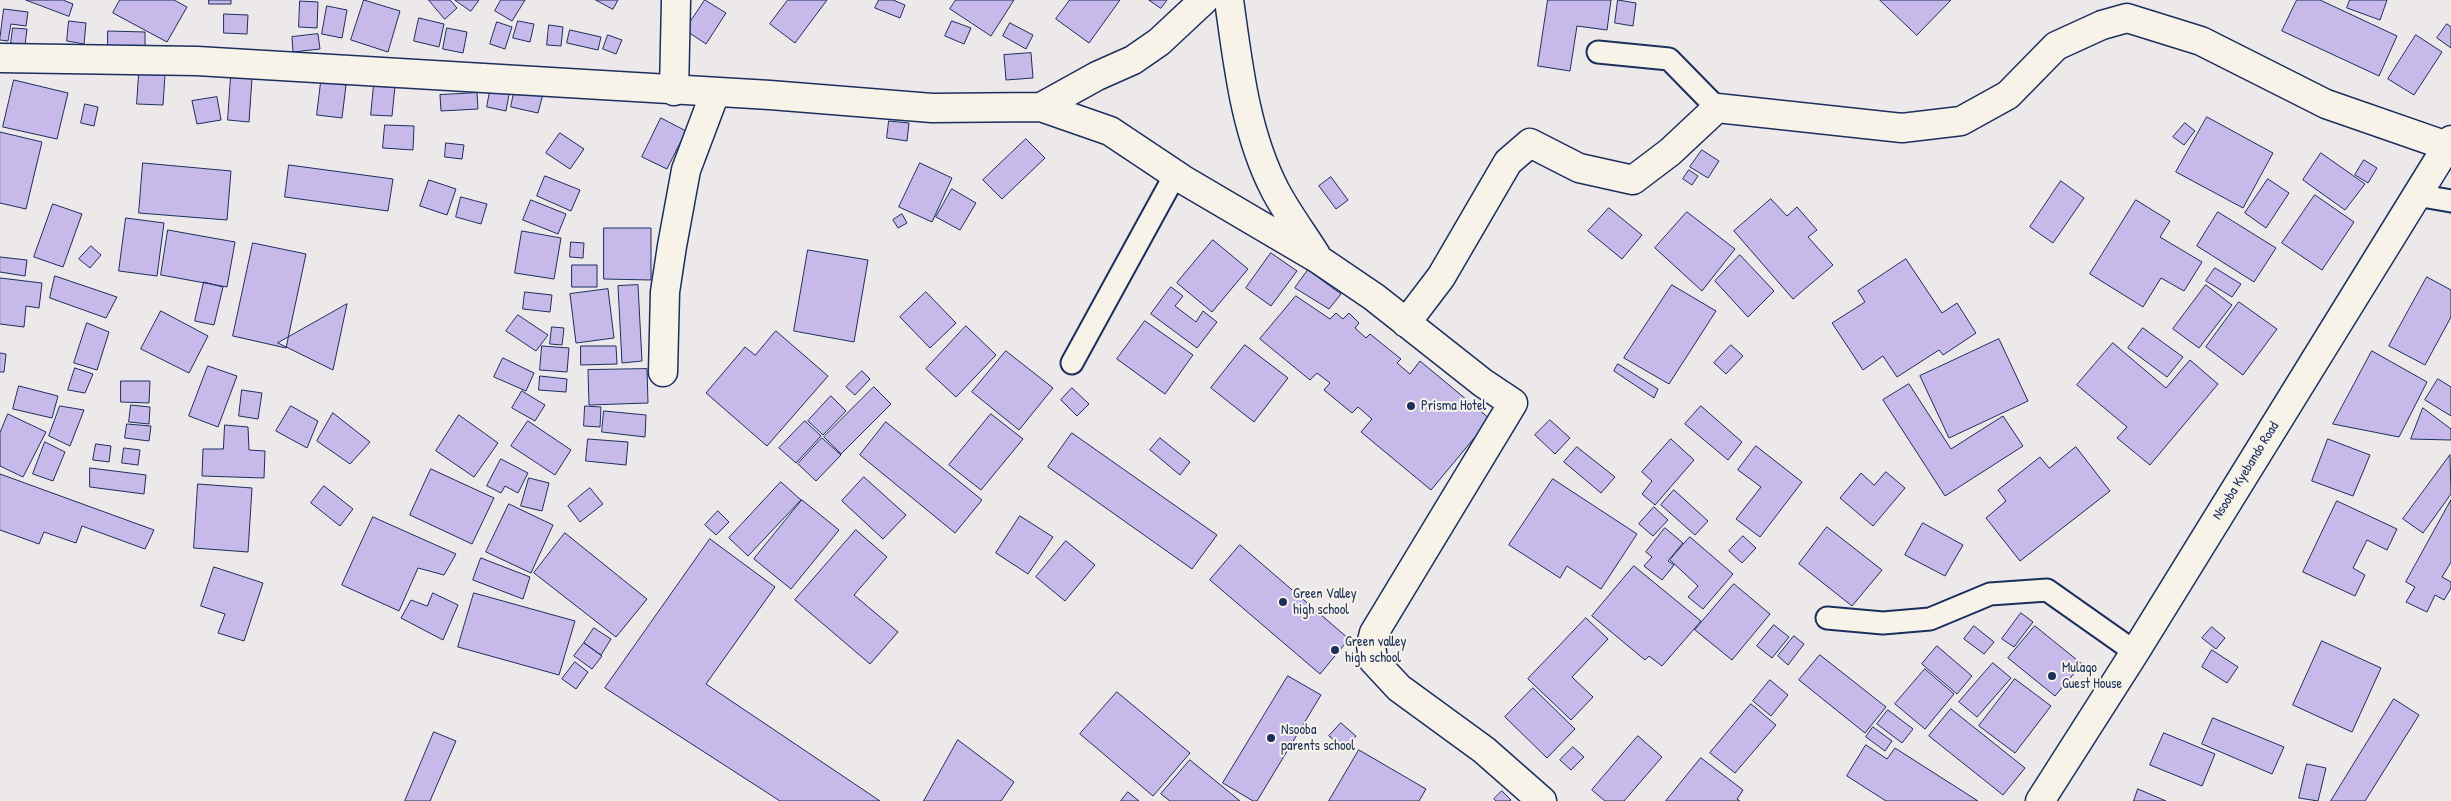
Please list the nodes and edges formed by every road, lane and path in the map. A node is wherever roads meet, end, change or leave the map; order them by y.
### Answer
1 (676, 0) edge
2 (1204, 0) edge
3 (1229, 0) edge
4 (1598, 52) dead end
5 (0, 58) edge
6 (674, 91) junction
7 (716, 93) junction
8 (1041, 107) junction
9 (1717, 108) junction
10 (2449, 143) edge
11 (1175, 175) junction
12 (2416, 196) junction
13 (2451, 200) edge
14 (1318, 259) junction
15 (1406, 323) junction
16 (1072, 363) dead end
17 (663, 372) dead end
18 (1827, 618) dead end
19 (2135, 652) junction
20 (1542, 801) edge
21 (2040, 801) edge

1 - 6 street
2 - 8 street
3 - 14 street
4 - 9 lane
5 - 6 street
6 - 7 street
7 - 8 street
7 - 17 street
8 - 11 street
9 - 10 street
9 - 15 street
10 - 12 street, Nsooba Kyebando Road
11 - 14 street
11 - 16 lane
12 - 13 lane
12 - 19 street, Nsooba Kyebando Road
14 - 15 street
15 - 20 street
18 - 19 lane
19 - 21 street, Nsooba Kyebando Road

